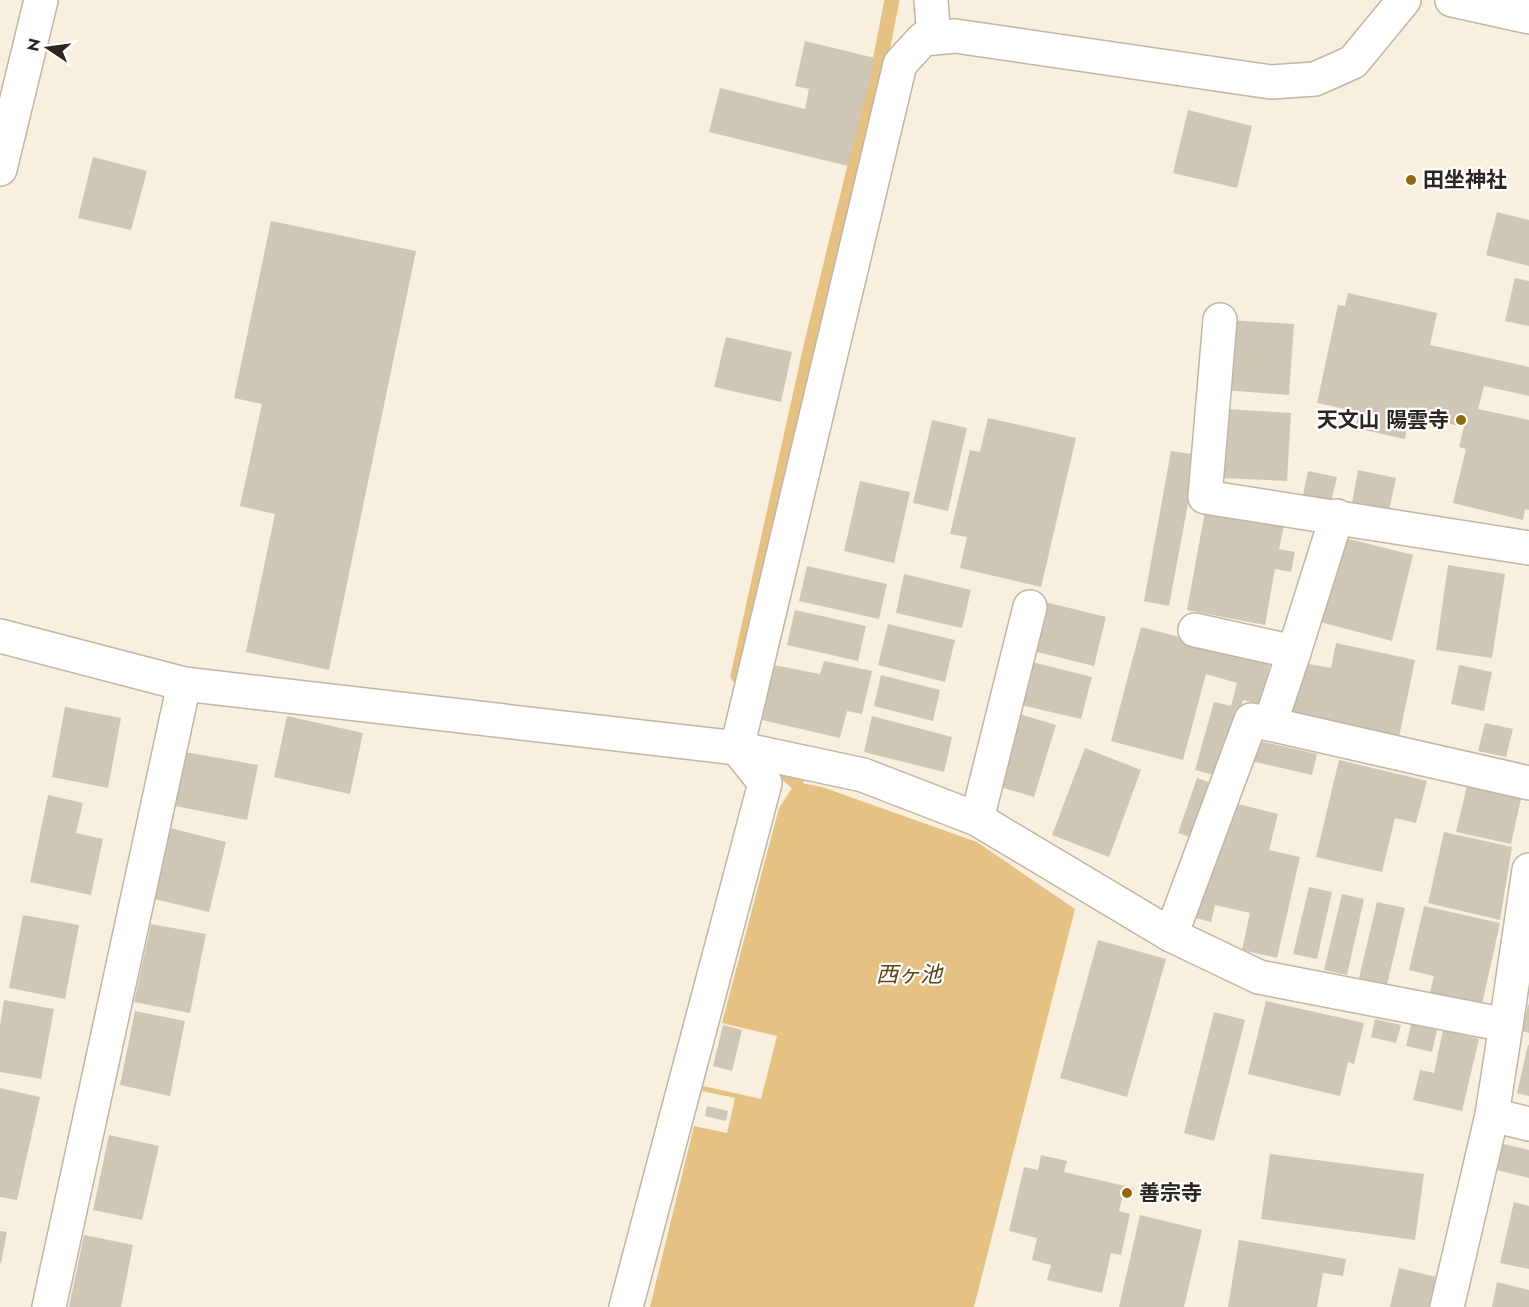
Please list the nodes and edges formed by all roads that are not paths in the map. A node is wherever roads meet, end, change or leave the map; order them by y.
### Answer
1 (41, 0) edge
2 (931, 0) edge
3 (1403, 0) edge
4 (1452, 0) edge
5 (1529, 17) edge
6 (934, 38) junction
7 (0, 169) edge
8 (1221, 320) dead end
9 (1337, 516) junction
10 (1529, 548) edge
11 (1030, 607) dead end
12 (1196, 630) dead end
13 (0, 636) edge
14 (1294, 652) junction
15 (184, 684) junction
16 (1270, 724) junction
17 (737, 748) junction
18 (1529, 783) edge
19 (977, 819) junction
20 (1529, 870) edge
21 (1171, 935) junction
22 (1506, 1025) junction
23 (1492, 1115) junction
24 (1529, 1124) edge
25 (49, 1307) edge
26 (626, 1307) edge
27 (1447, 1307) edge

1 - 7 street
2 - 6 street
3 - 6 street
4 - 5 street
6 - 17 street
8 - 9 street
9 - 10 street
9 - 14 street
11 - 19 street
12 - 14 street
13 - 15 street
14 - 16 street
15 - 17 street
15 - 25 street
16 - 18 street
16 - 21 street
17 - 19 street
17 - 26 street
19 - 21 street
20 - 22 street
21 - 22 street
22 - 23 street
23 - 24 street
23 - 27 street

